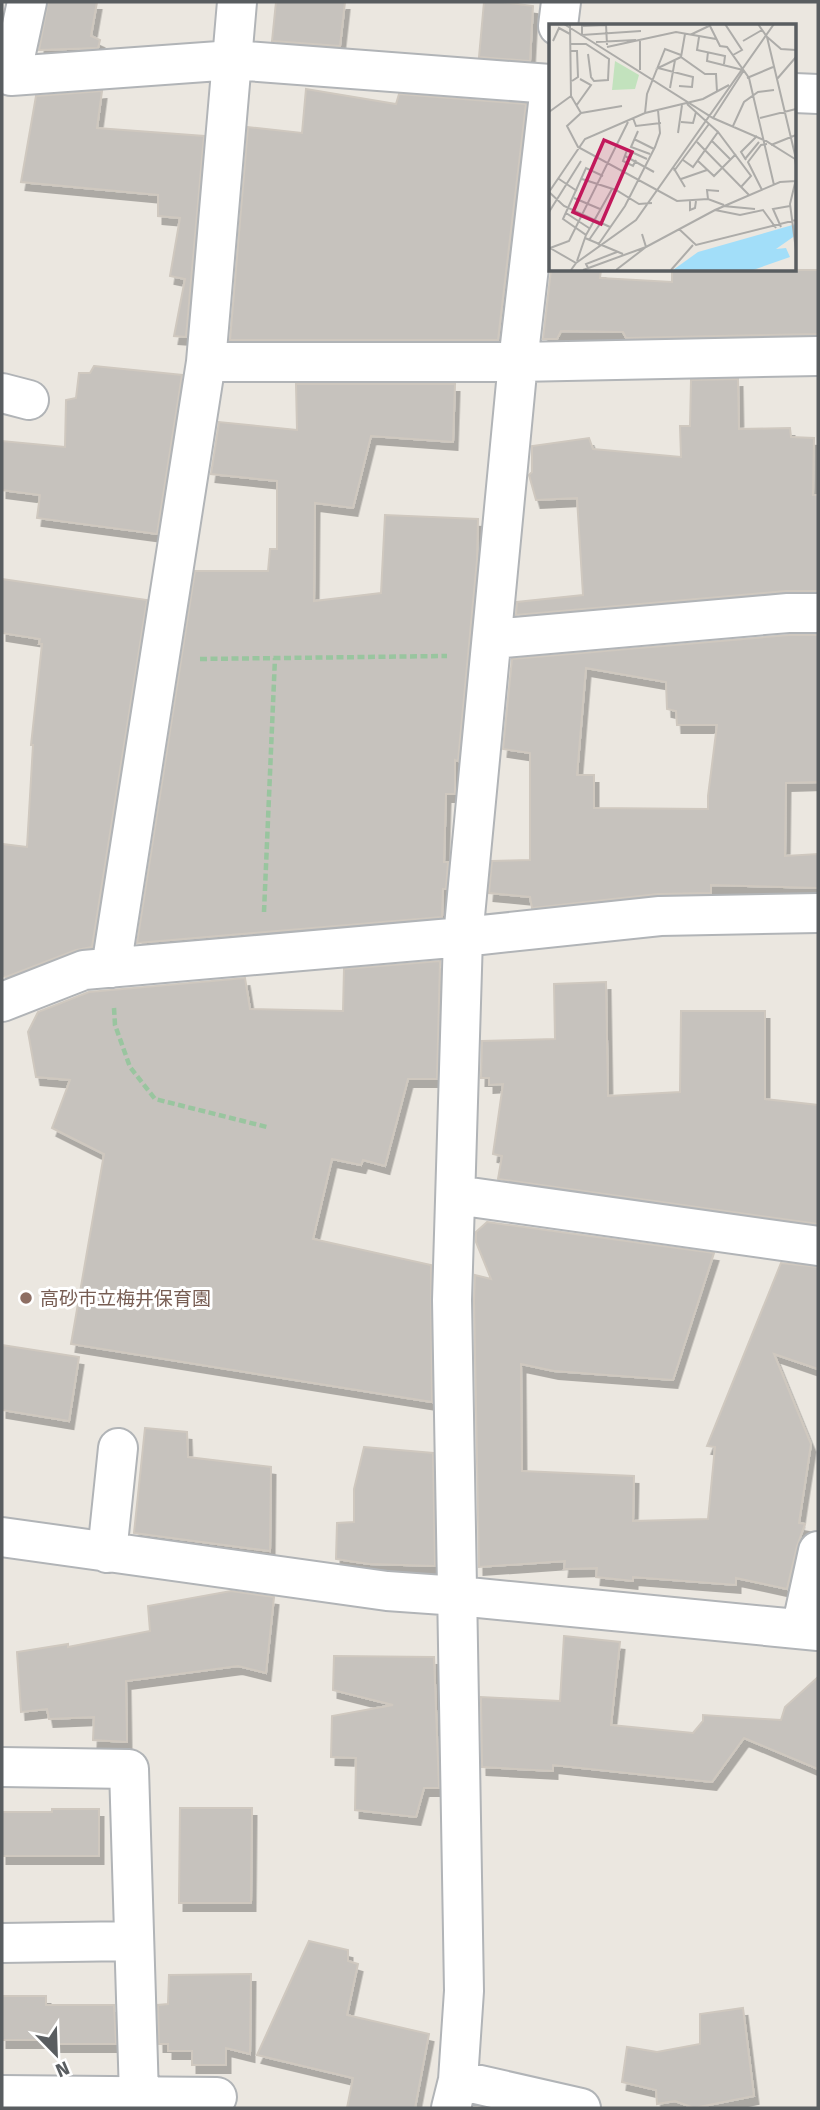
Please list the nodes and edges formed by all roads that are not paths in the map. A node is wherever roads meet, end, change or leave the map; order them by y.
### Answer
1 (27, 2) edge
2 (237, 2) edge
3 (561, 2) edge
4 (558, 24) edge
5 (233, 60) junction
6 (6, 75) edge
7 (549, 85) edge
8 (796, 93) edge
9 (818, 94) edge
10 (549, 102) edge
11 (818, 356) edge
12 (206, 362) junction
13 (518, 362) junction
14 (818, 613) edge
15 (492, 647) junction
16 (818, 913) edge
17 (463, 937) junction
18 (111, 968) junction
19 (2, 1002) edge
20 (456, 1195) junction
21 (818, 1246) edge
22 (118, 1448) dead end
23 (2, 1537) edge
24 (818, 1551) edge
25 (107, 1553) junction
26 (458, 1596) junction
27 (809, 1630) edge
28 (2, 1767) edge
29 (134, 1941) junction
30 (2, 1943) edge
31 (455, 2094) edge
32 (2, 2095) edge
33 (139, 2096) junction
34 (217, 2097) dead end
35 (581, 2108) edge

1 - 6 street
2 - 5 street
3 - 4 street
5 - 6 street
5 - 7 street
5 - 12 street
8 - 9 street
10 - 13 street
11 - 13 street
12 - 13 street
12 - 18 street
13 - 15 street
14 - 15 street
15 - 17 street
16 - 17 street
17 - 18 street
17 - 20 street
18 - 19 street
20 - 21 street
20 - 26 street
22 - 25 street
23 - 25 street
24 - 27 street
25 - 26 street
26 - 27 street
26 - 31 street
28 - 29 street
29 - 30 street
29 - 33 street
31 - 35 street
32 - 33 street
33 - 34 street

